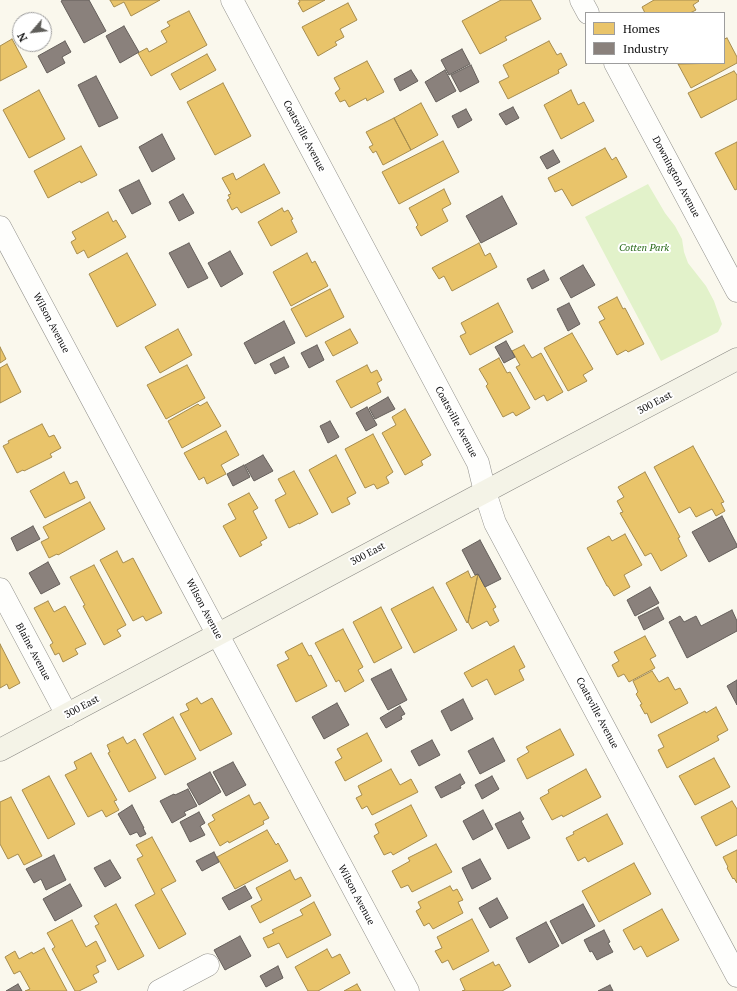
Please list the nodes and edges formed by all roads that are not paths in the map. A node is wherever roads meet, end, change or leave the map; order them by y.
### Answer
1 (232, 0) edge
2 (581, 0) edge
3 (587, 12) edge
4 (616, 64) edge
5 (0, 227) edge
6 (737, 291) edge
7 (737, 359) edge
8 (485, 492) junction
9 (0, 589) edge
10 (218, 635) junction
11 (66, 715) junction
12 (0, 750) edge
13 (208, 965) dead end
14 (737, 976) edge
15 (159, 991) edge
16 (408, 991) edge

1 - 8 street, Coatsville Avenue
2 - 3 street
4 - 6 street, Downington Avenue
5 - 10 street, Wilson Avenue
7 - 8 street, 300 East
8 - 10 street, 300 East
8 - 14 street, Coatsville Avenue
9 - 11 street, Blaine Avenue
10 - 11 street, 300 East
10 - 16 street, Wilson Avenue
11 - 12 street, 300 East
13 - 15 street

